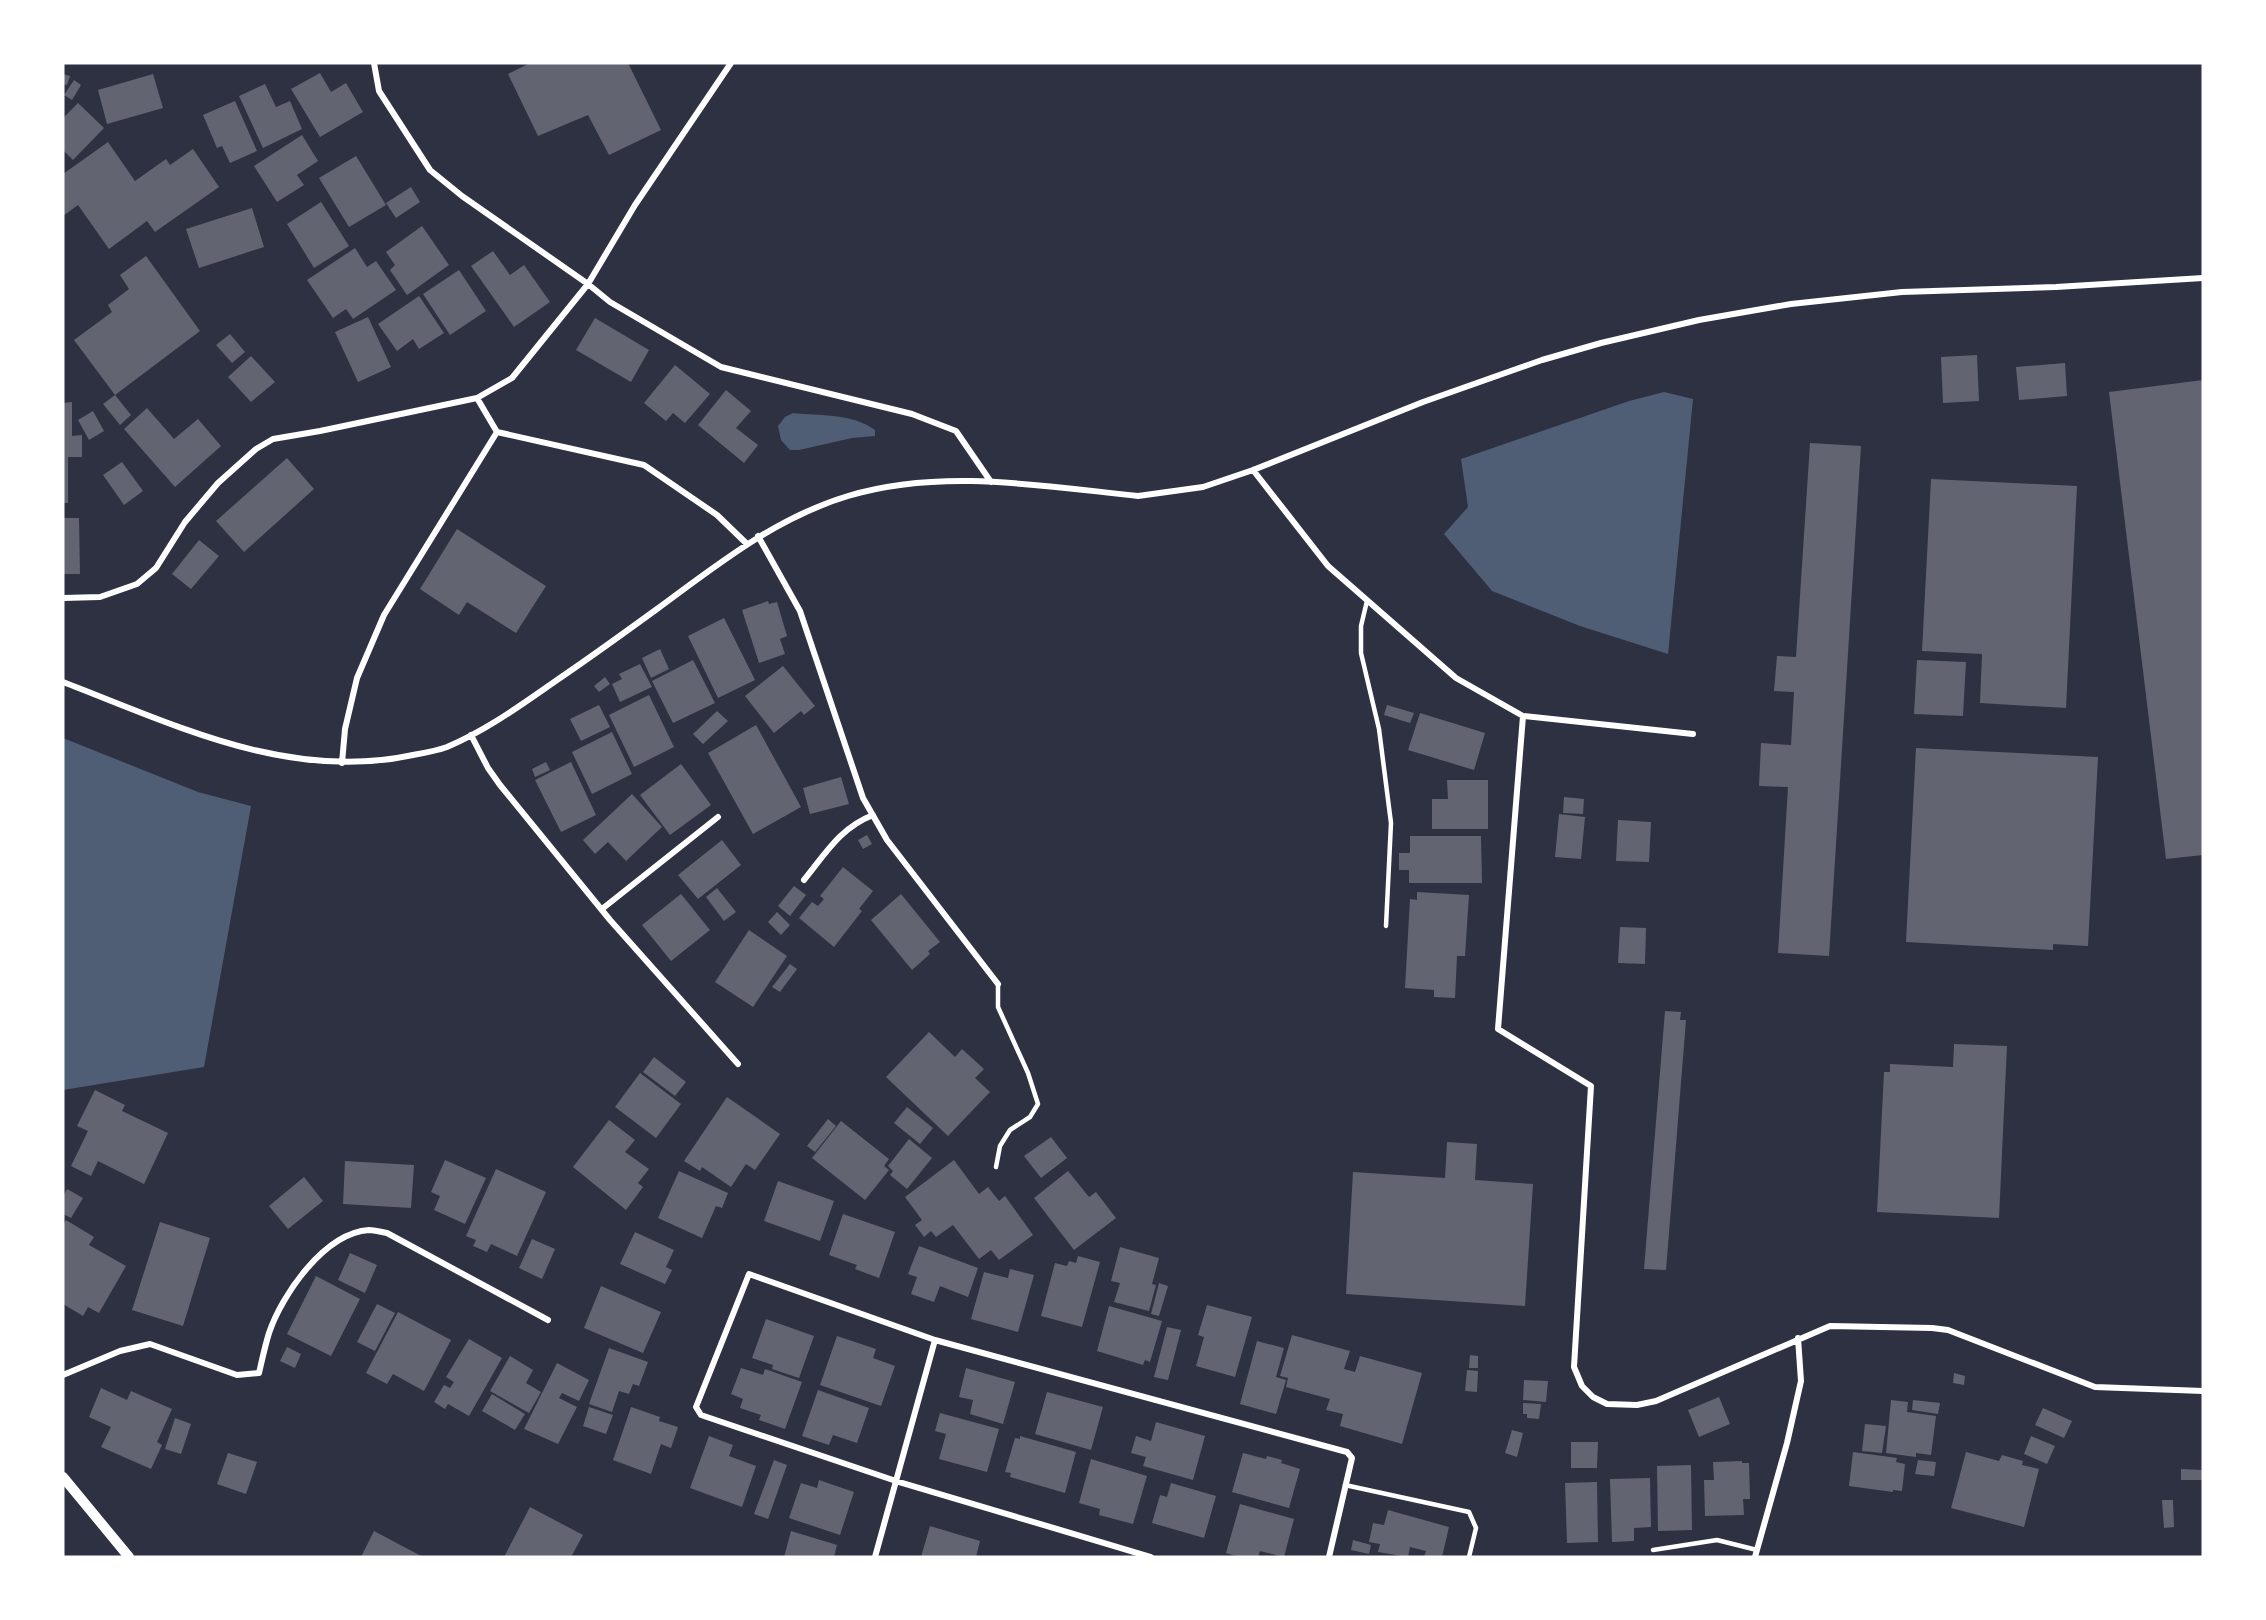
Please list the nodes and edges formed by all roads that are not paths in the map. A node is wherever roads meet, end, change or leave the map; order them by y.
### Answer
1 (374, 63) edge
2 (731, 63) edge
3 (2203, 278) edge
4 (588, 284) junction
5 (477, 398) junction
6 (497, 432) junction
7 (1252, 470) junction
8 (991, 482) junction
9 (758, 536) junction
10 (747, 543) junction
11 (63, 598) edge
12 (1367, 601) junction
13 (63, 682) edge
14 (1523, 716) junction
15 (1693, 734) dead end
16 (471, 735) junction
17 (342, 763) junction
18 (873, 815) junction
19 (718, 817) dead end
20 (804, 879) dead end
21 (602, 909) junction
22 (1386, 926) dead end
23 (998, 984) joint
24 (738, 1064) dead end
25 (996, 1167) dead end
26 (548, 1320) dead end
27 (1798, 1338) junction
28 (935, 1340) junction
29 (63, 1375) edge
30 (2203, 1391) edge
31 (63, 1477) edge
32 (896, 1481) junction
33 (1345, 1485) junction
34 (1653, 1550) dead end
35 (1756, 1554) edge
36 (129, 1557) edge
37 (875, 1557) edge
38 (1151, 1557) edge
39 (1329, 1557) edge
40 (1468, 1557) edge

1 - 4 street
2 - 4 street
3 - 7 street
4 - 5 street
4 - 8 street
5 - 6 street
5 - 11 street
6 - 10 street
6 - 17 street
7 - 8 street
7 - 12 street
8 - 9 street
9 - 10 street
9 - 18 street
10 - 16 street
12 - 14 street
12 - 22 lane
13 - 17 street
14 - 15 street
14 - 27 street
16 - 17 street
16 - 21 street
18 - 20 street
18 - 23 street
19 - 21 street
21 - 24 street
23 - 25 lane
26 - 29 street
27 - 30 street
27 - 35 street
28 - 32 street
28 - 32 street
28 - 33 street
31 - 36 street
32 - 37 street
32 - 38 street
33 - 39 street
33 - 40 lane
34 - 35 lane

